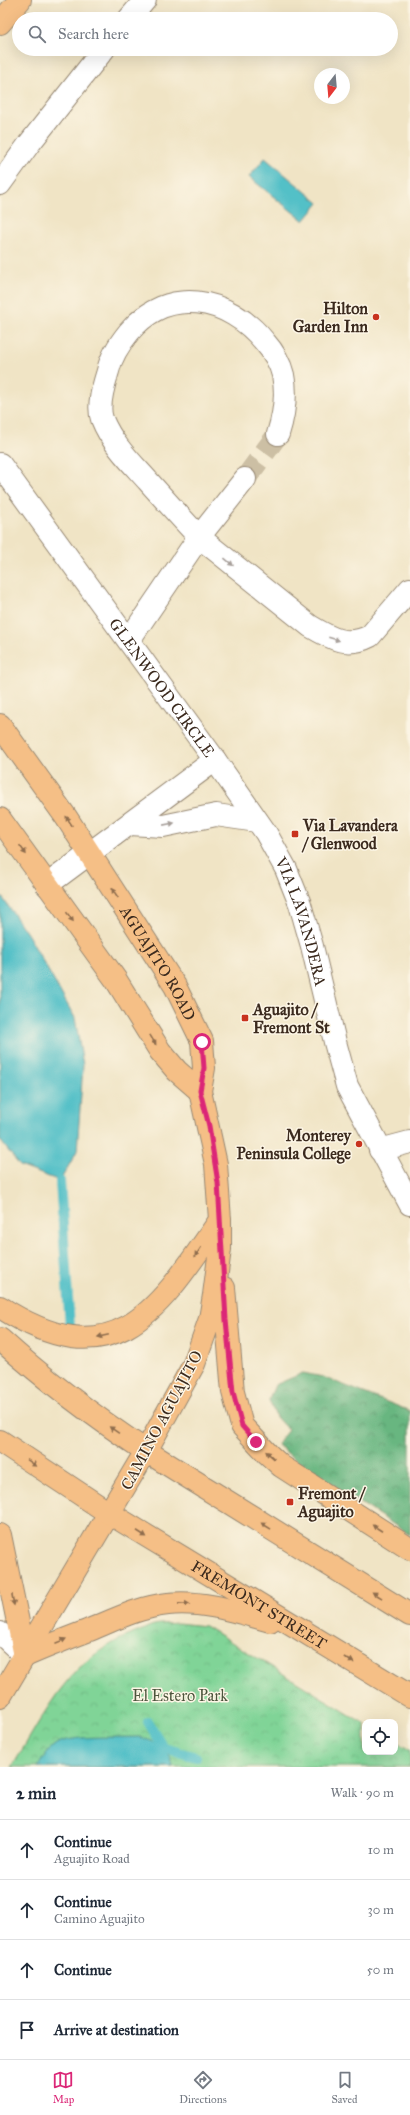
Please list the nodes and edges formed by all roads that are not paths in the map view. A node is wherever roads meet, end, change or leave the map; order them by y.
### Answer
1 (20, 0) edge
2 (145, 0) edge
3 (135, 12) edge
4 (0, 22) edge
5 (98, 56) edge
6 (0, 184) edge
7 (278, 434) tunnel mouth
8 (0, 464) edge
9 (245, 479) tunnel mouth
10 (199, 537) junction
11 (410, 590) edge
12 (129, 640) junction
13 (0, 725) edge
14 (215, 760) junction
15 (0, 819) edge
16 (257, 821) junction
17 (130, 824) junction
18 (90, 854) junction
19 (47, 885) junction
20 (200, 1091) junction
21 (410, 1142) edge
22 (380, 1150) junction
23 (410, 1204) edge
24 (220, 1220) junction
25 (0, 1306) edge
26 (0, 1340) edge
27 (0, 1441) edge
28 (146, 1451) junction
29 (109, 1514) junction
30 (0, 1535) edge
31 (410, 1550) edge
32 (410, 1615) edge
33 (293, 1627) junction
34 (0, 1633) edge
35 (25, 1656) junction
36 (410, 1696) edge
37 (0, 1697) edge

1 - 4 main road
2 - 3 street
5 - 6 street
7 - 10 street
8 - 12 street, GLENWOOD CIRCLE
9 - 10 street
10 -> 11 street
10 - 12 street
12 - 14 street, GLENWOOD CIRCLE
18 -> 13 main road, AGUAJITO ROAD
14 - 16 street, VIA LAVANDERA
14 - 17 street, GLENWOOD CIRCLE
15 -> 19 main road
17 -> 16 street
16 - 22 street, VIA LAVANDERA
17 - 18 street, GLENWOOD CIRCLE
18 - 19 street, GLENWOOD CIRCLE
20 -> 18 main road, AGUAJITO ROAD
19 -> 20 main road
20 - 24 main road, CAMINO AGUAJITO
21 - 22 street
22 - 23 street, VIA LAVANDERA
24 -> 25 main road
24 - 28 main road, CAMINO AGUAJITO
31 -> 24 main road
28 -> 26 main road
27 -> 29 main road, FREMONT STREET
28 - 29 main road, CAMINO AGUAJITO
32 -> 28 main road
29 -> 33 main road, FREMONT STREET
29 - 35 main road, CAMINO AGUAJITO
30 -> 35 main road
35 -> 33 main road
33 -> 36 main road, FREMONT STREET
34 - 35 street
35 - 37 main road, CAMINO AGUAJITO

